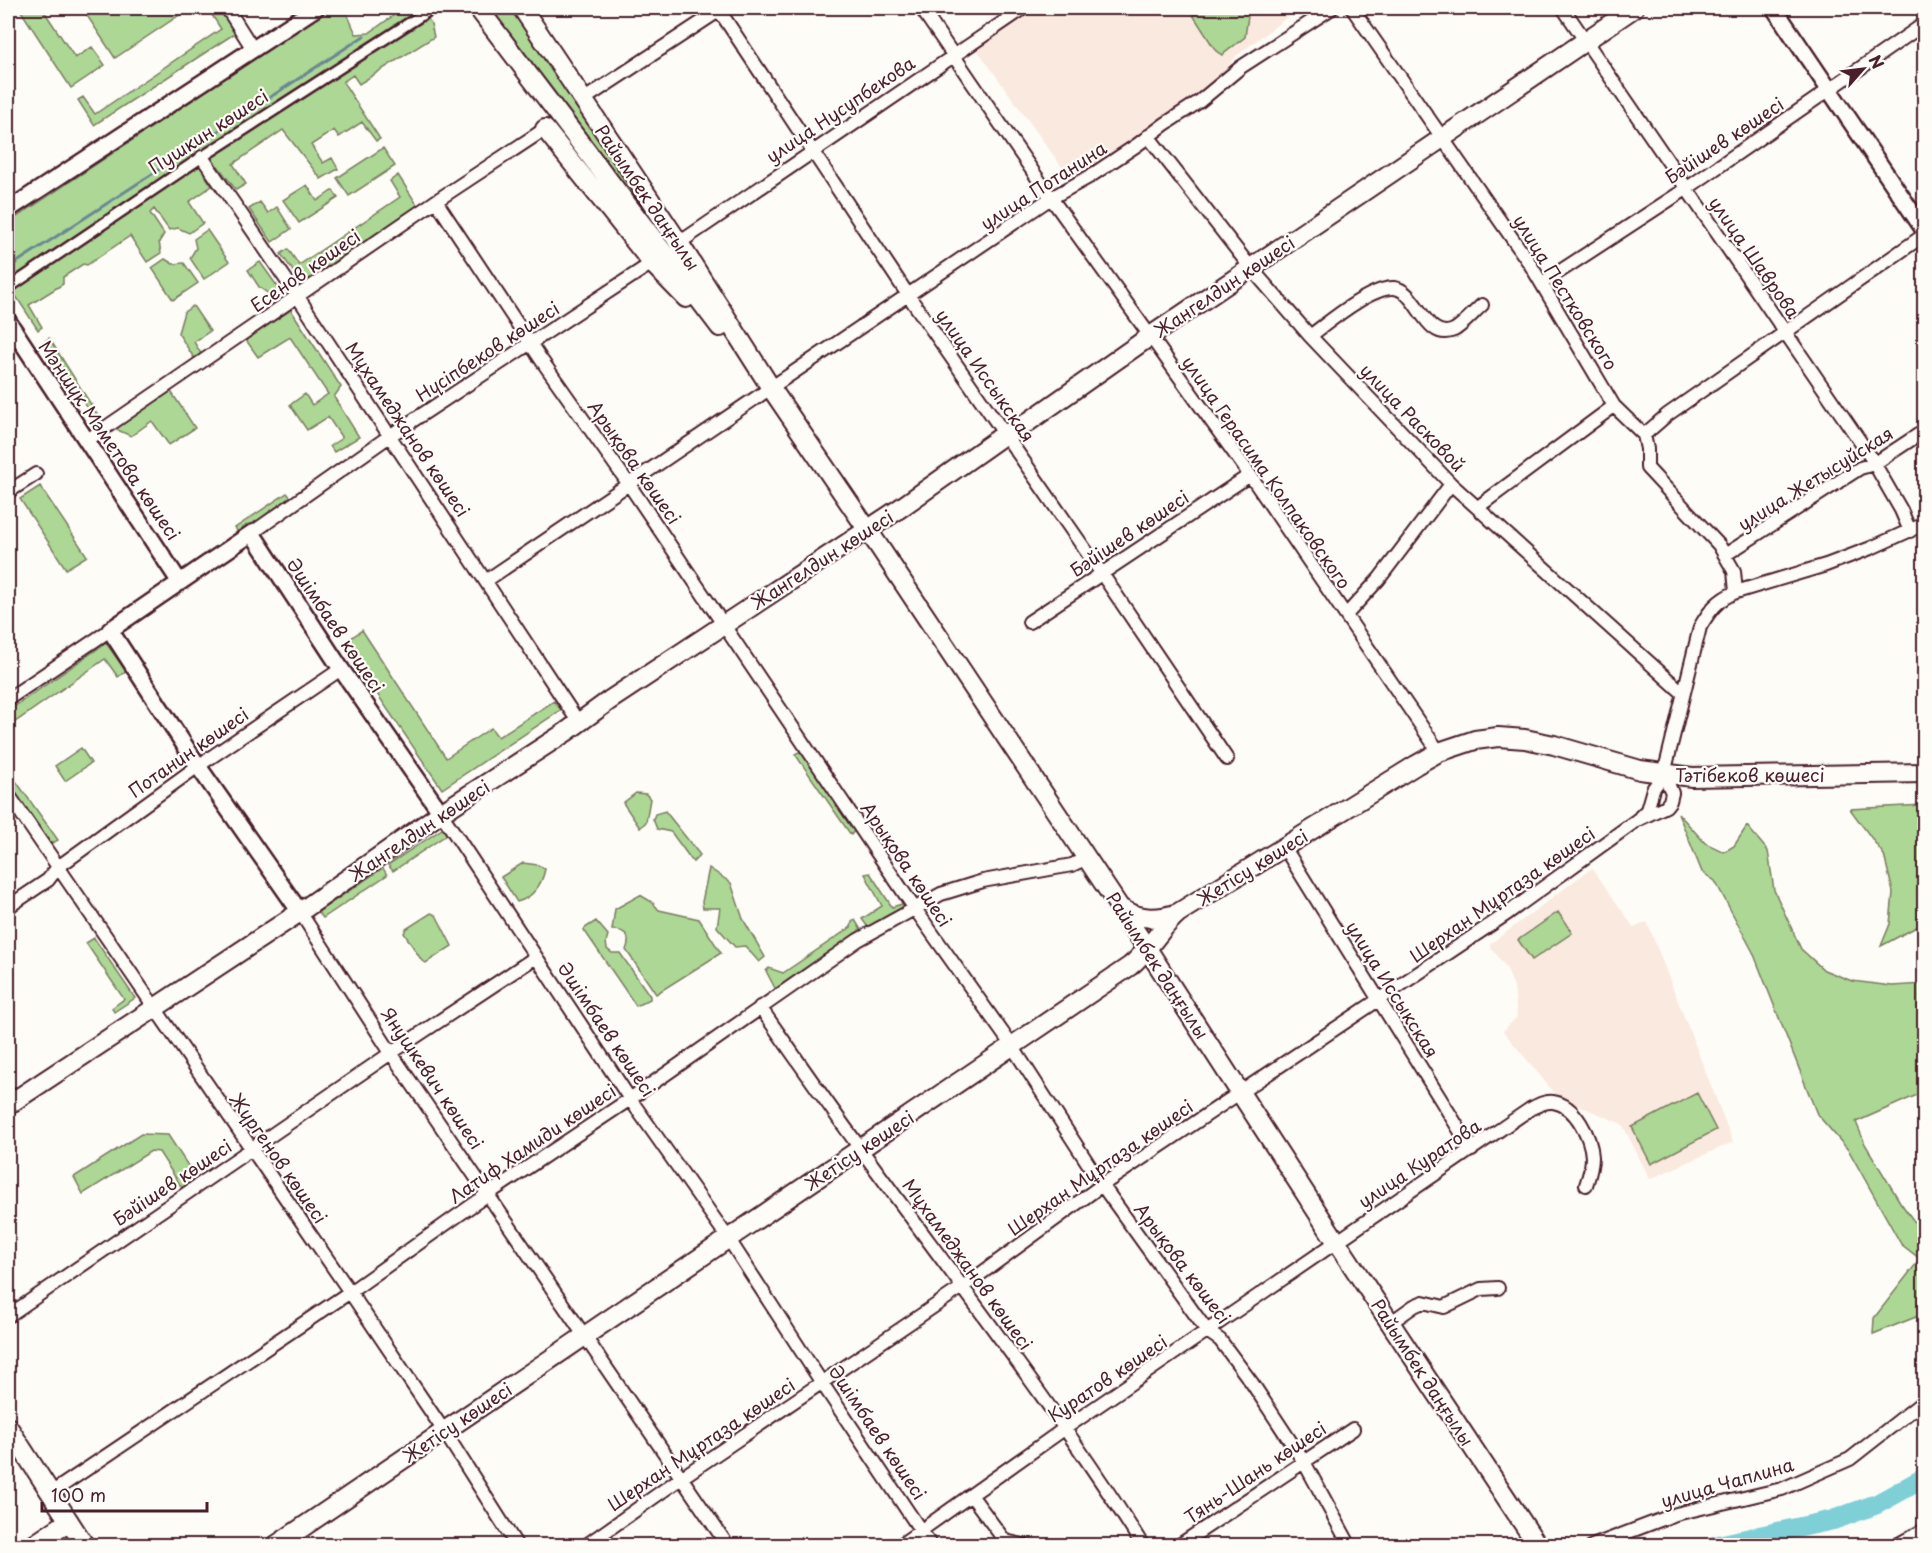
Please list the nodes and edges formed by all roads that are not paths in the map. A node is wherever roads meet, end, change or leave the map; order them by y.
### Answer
1 (227, 8) edge
2 (316, 8) edge
3 (478, 8) edge
4 (522, 8) edge
5 (921, 8) edge
6 (1024, 8) edge
7 (1332, 8) edge
8 (1352, 8) edge
9 (1563, 8) edge
10 (1634, 8) edge
11 (1773, 8) edge
12 (431, 9) edge
13 (721, 9) edge
14 (1924, 24) edge
15 (1586, 40) junction
16 (253, 49) junction
17 (953, 55) junction
18 (1829, 89) junction
19 (584, 100) junction
20 (545, 129) joint
21 (1148, 136) junction
22 (1442, 138) junction
23 (812, 151) junction
24 (202, 158) junction
25 (1686, 189) junction
26 (1051, 198) junction
27 (436, 201) junction
28 (8, 210) edge
29 (1924, 230) edge
30 (1924, 235) edge
31 (679, 243) junction
32 (652, 263) junction
33 (1251, 268) junction
34 (1542, 283) junction
35 (8, 288) edge
36 (908, 295) junction
37 (298, 297) junction
38 (1482, 305) dead end
39 (8, 321) edge
40 (1785, 332) junction
41 (1310, 336) junction
42 (1149, 337) junction
43 (531, 344) junction
44 (741, 354) junction
45 (771, 388) junction
46 (1614, 406) junction
47 (1924, 431) edge
48 (1005, 434) junction
49 (391, 435) junction
50 (1644, 435) junction
51 (86, 441) junction
52 (1874, 464) junction
53 (36, 474) dead end
54 (1250, 475) junction
55 (628, 483) junction
56 (1451, 484) junction
57 (8, 492) edge
58 (1478, 507) junction
59 (1924, 524) edge
60 (867, 529) junction
61 (1910, 531) junction
62 (252, 533) junction
63 (1725, 555) junction
64 (1101, 573) junction
65 (487, 580) junction
66 (179, 581) junction
67 (1736, 592) junction
68 (1346, 615) junction
69 (1029, 622) dead end
70 (724, 625) junction
71 (111, 630) junction
72 (341, 669) junction
73 (1683, 693) junction
74 (8, 699) edge
75 (579, 723) junction
76 (1439, 752) junction
77 (1227, 759) dead end
78 (198, 766) junction
79 (1924, 773) edge
80 (1664, 774) junction
81 (8, 794) edge
82 (441, 813) junction
83 (1637, 820) junction
84 (1284, 847) junction
85 (1087, 858) junction
86 (58, 867) junction
87 (8, 907) edge
88 (1120, 908) junction
89 (915, 909) junction
90 (300, 912) junction
91 (1178, 914) junction
92 (1148, 950) junction
93 (536, 957) junction
94 (1379, 1000) junction
95 (760, 1007) junction
96 (155, 1009) junction
97 (1012, 1046) junction
98 (392, 1053) junction
99 (1241, 1092) junction
100 (630, 1099) junction
101 (8, 1105) edge
102 (860, 1149) junction
103 (252, 1150) junction
104 (1472, 1150) junction
105 (1102, 1185) junction
106 (1586, 1185) dead end
107 (488, 1194) junction
108 (728, 1239) junction
109 (1336, 1241) junction
110 (964, 1287) junction
111 (1498, 1288) dead end
112 (350, 1292) junction
113 (8, 1316) edge
114 (1390, 1323) junction
115 (1207, 1331) junction
116 (585, 1336) junction
117 (822, 1383) junction
118 (1924, 1401) edge
119 (8, 1427) edge
120 (1064, 1429) junction
121 (1353, 1429) dead end
122 (444, 1431) junction
123 (1304, 1462) junction
124 (681, 1478) junction
125 (51, 1493) junction
126 (971, 1495) junction
127 (69, 1521) junction
128 (922, 1530) junction
129 (1924, 1530) edge
130 (32, 1545) edge
131 (85, 1545) edge
132 (275, 1545) edge
133 (517, 1545) edge
134 (585, 1545) edge
135 (728, 1545) edge
136 (899, 1545) edge
137 (931, 1545) edge
138 (1028, 1545) edge
139 (1143, 1545) edge
140 (1178, 1545) edge
141 (1350, 1545) edge
142 (1538, 1545) edge
143 (1592, 1545) edge
144 (1895, 1545) edge

1 - 16 street
2 - 16 street
3 - 44 main road, Райымбек даңғылы
4 - 19 main road, Райымбек даңғылы
5 - 17 street, улица Герасима Колпаковского
6 - 17 street, улица Нусупбекова
7 - 21 street, улица Потанина
8 - 22 street, улица Пестковского
9 - 15 street, улица Шаврова
10 - 15 main road, Жангелдин көшесі
11 - 18 street
12 - 24 street, Пушкин көшесі
13 - 19 street
13 - 23 street, улица Иссыкская
14 - 18 street, Бәйішев көшесі
15 - 22 main road, Жангелдин көшесі
15 - 25 street, улица Шаврова
16 - 28 street
17 - 23 street, улица Нусупбекова
17 - 26 street, улица Герасима Колпаковского
18 - 25 street, Бәйішев көшесі
18 - 29 street
19 - 31 main road, Райымбек даңғылы
20 - 27 street, Есенов көшесі
20 - 32 main road, Райымбек даңғылы
21 - 26 street, улица Потанина
21 - 33 street, улица Расковой
22 - 33 main road, Жангелдин көшесі
22 - 34 street, улица Пестковского
23 - 31 street, улица Нусупбекова
23 - 36 street, улица Иссыкская
24 - 35 street, Пушкин көшесі
24 - 37 street, Мұхамеджанов көшесі
25 - 34 street, Бәйішев көшесі
25 - 40 street, улица Шаврова
26 - 36 street, улица Потанина
26 - 42 street, улица Герасима Колпаковского
27 - 37 street, Есенов көшесі
27 - 43 street, Арықова көшесі
30 - 40 street
31 - 45 main road, Райымбек даңғылы
32 - 43 street, Нүсіпбеков көшесі
32 - 44 main road, Райымбек даңғылы
33 - 41 street, улица Расковой
33 - 42 main road, Жангелдин көшесі
34 - 46 street, улица Пестковского
36 - 45 street, улица Потанина
36 - 48 street, улица Иссыкская
37 - 49 street, Мұхамеджанов көшесі
37 - 51 street, Есенов көшесі
38 - 41 street
39 - 51 street, Мәншүк Мәметова көшесі
40 - 50 street
40 - 52 street, улица Шаврова
41 - 56 street, улица Расковой
42 - 48 main road, Жангелдин көшесі
42 - 54 street, улица Герасима Колпаковского
43 - 49 street, Нүсіпбеков көшесі
43 - 55 street, Арықова көшесі
44 - 45 main road, Райымбек даңғылы
45 - 55 street
45 - 60 main road, Райымбек даңғылы
46 - 50 street, улица Пестковского
46 - 58 street
47 - 52 street, улица Жетысуйская
48 - 60 main road, Жангелдин көшесі
48 - 64 street, улица Иссыкская
49 - 62 street, Нүсіпбеков көшесі
49 - 65 street, Мұхамеджанов көшесі
50 - 63 street
51 - 66 street, Мәншүк Мәметова көшесі
52 - 61 street, улица Шаврова
52 - 63 street, улица Жетысуйская
53 - 57 street
54 - 64 street, Бәйішев көшесі
54 - 68 street, улица Герасима Колпаковского
55 - 65 street
55 - 70 street, Арықова көшесі
56 - 58 street, улица Расковой
56 - 68 street
58 - 73 street, улица Расковой
59 - 61 street
60 - 70 main road, Жангелдин көшесі
60 - 85 main road, Райымбек даңғылы
61 - 67 street
62 - 66 street
62 - 72 street, Әшімбаев көшесі
63 - 67 street
64 - 69 street, Бәйішев көшесі
64 - 77 street, улица Иссыкская
65 - 75 street, Мұхамеджанов көшесі
66 - 71 street
67 - 73 street
68 - 76 street, улица Герасима Колпаковского
70 - 75 main road, Жангелдин көшесі
70 - 89 street, Арықова көшесі
71 - 74 street
71 - 78 street, Янушкевич көшесі
72 - 78 street, Потанин көшесі
72 - 82 street, Әшімбаев көшесі
73 - 80 street
75 - 82 main road, Жангелдин көшесі
76 - 80 main road, Тәтібеков көшесі
76 - 84 main road, Жетісу көшесі
78 - 86 street, Потанин көшесі
78 - 90 street, Янушкевич көшесі
79 - 80 main road, Тәтібеков көшесі
80 - 83 street
80 - 83 street
81 - 86 street, Жүргенов көшесі
82 - 90 main road, Жангелдин көшесі
82 - 93 street, Әшімбаев көшесі
83 - 94 street, Шерхан Мұртаза көшесі
84 - 91 main road, Жетісу көшесі
84 - 94 street, улица Иссыкская
85 - 88 main road, Райымбек даңғылы
85 - 89 street, Латиф Хамиди көшесі
86 - 87 street, Потанин көшесі
86 - 96 street, Жүргенов көшесі
88 - 91 main road
88 - 92 main road, Райымбек даңғылы
89 - 95 street, Латиф Хамиди көшесі
89 - 97 street, Арықова көшесі
90 - 96 main road, Жангелдин көшесі
90 - 98 street, Янушкевич көшесі
91 - 92 main road, Жетісу көшесі
92 - 97 main road, Жетісу көшесі
92 - 99 main road, Райымбек даңғылы
93 - 98 street, Бәйішев көшесі
93 - 100 street, Әшімбаев көшесі
94 - 99 street, Шерхан Мұртаза көшесі
94 - 104 street, улица Иссыкская
95 - 100 street, Латиф Хамиди көшесі
95 - 102 street, Мұхамеджанов көшесі
96 - 101 main road, Жангелдин көшесі
96 - 103 street, Жүргенов көшесі
97 - 102 main road, Жетісу көшесі
97 - 105 street, Арықова көшесі
98 - 103 street, Бәйішев көшесі
98 - 107 street, Янушкевич көшесі
99 - 105 street, Шерхан Мұртаза көшесі
99 - 109 main road, Райымбек даңғылы
100 - 107 street, Латиф Хамиди көшесі
100 - 108 street, Әшімбаев көшесі
102 - 108 main road, Жетісу көшесі
102 - 110 street, Мұхамеджанов көшесі
103 - 112 street, Жүргенов көшесі
103 - 113 street, Бәйішев көшесі
104 - 106 street, улица Куратова
104 - 109 street, улица Куратова
105 - 110 street, Шерхан Мұртаза көшесі
105 - 115 street, Арықова көшесі
107 - 112 street, Латиф Хамиди көшесі
107 - 116 street, Янушкевич көшесі
108 - 116 main road, Жетісу көшесі
108 - 117 street, Әшімбаев көшесі
109 - 114 main road, Райымбек даңғылы
109 - 115 street, Куратов көшесі
110 - 117 street, Шерхан Мұртаза көшесі
110 - 120 street, Мұхамеджанов көшесі
111 - 114 street
112 - 122 street, Жүргенов көшесі
112 - 125 street, Латиф Хамиди көшесі
114 - 142 main road, Райымбек даңғылы
115 - 120 street, Куратов көшесі
115 - 123 street, Арықова көшесі
116 - 122 main road, Жетісу көшесі
116 - 124 street, Янушкевич көшесі
117 - 124 street, Шерхан Мұртаза көшесі
117 - 128 street, Әшімбаев көшесі
118 - 143 street, улица Чаплина
119 - 125 main road
120 - 126 street, Куратов көшесі
120 - 139 street, Мұхамеджанов көшесі
121 - 123 street, Тянь-Шань көшесі
122 - 132 main road, Жетісу көшесі
122 - 133 street, Жүргенов көшесі
123 - 140 street, Тянь-Шань көшесі
123 - 141 street, Арықова көшесі
124 - 134 street, Шерхан Мұртаза көшесі
124 - 135 street, Янушкевич көшесі
125 - 127 main road
126 - 128 street, Куратов көшесі
126 - 138 street
127 - 130 main road
127 - 131 main road
128 - 136 street, Куратов көшесі
128 - 137 street, Әшімбаев көшесі
129 - 144 street

